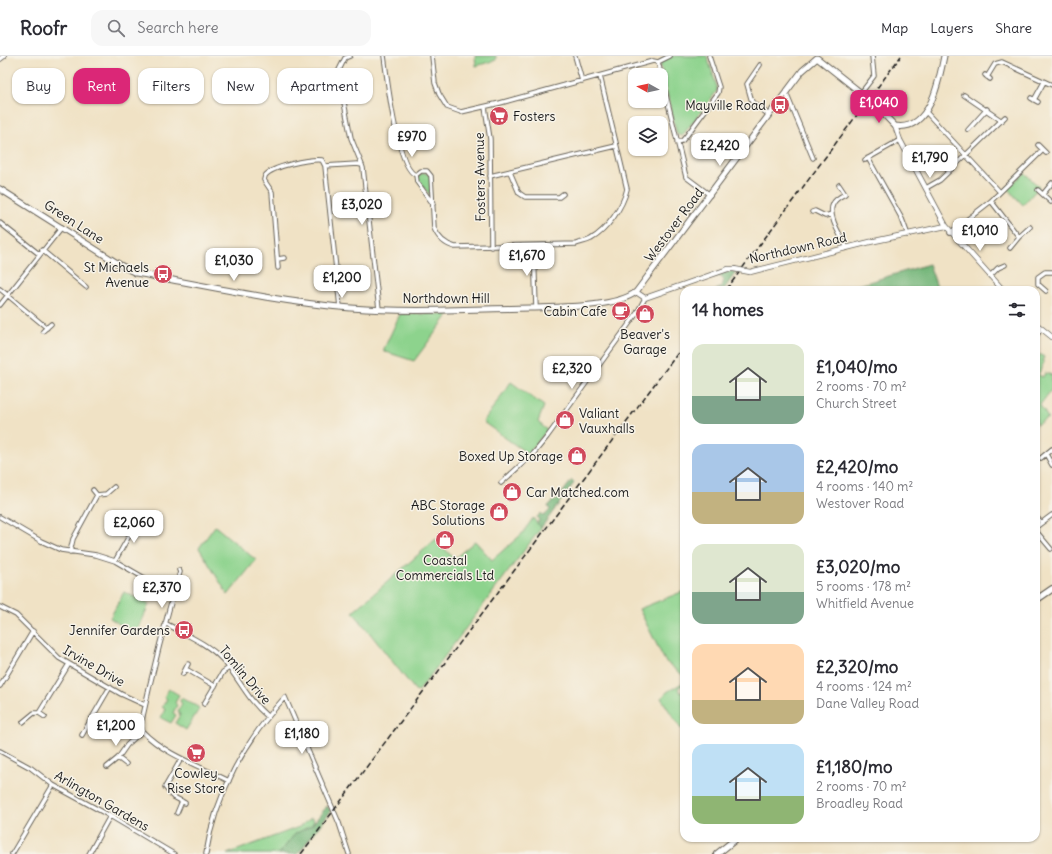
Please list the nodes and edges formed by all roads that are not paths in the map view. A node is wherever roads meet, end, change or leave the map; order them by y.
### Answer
1 (4, 56) edge
2 (350, 56) edge
3 (384, 56) edge
4 (432, 56) edge
5 (575, 56) edge
6 (670, 56) edge
7 (709, 56) edge
8 (872, 56) edge
9 (944, 56) edge
10 (817, 57) edge
11 (0, 59) edge
12 (658, 62) junction
13 (760, 65) dead end
14 (600, 76) junction
15 (988, 77) dead end
16 (582, 81) junction
17 (1044, 82) junction
18 (1052, 85) edge
19 (786, 93) junction
20 (863, 94) junction
21 (964, 95) dead end
22 (1038, 102) dead end
23 (486, 107) junction
24 (987, 109) junction
25 (925, 111) junction
26 (769, 115) junction
27 (1005, 117) dead end
28 (1002, 121) junction
29 (895, 126) junction
30 (902, 127) junction
31 (968, 130) dead end
32 (900, 139) junction
33 (677, 142) junction
34 (1038, 144) dead end
35 (616, 146) junction
36 (966, 156) junction
37 (814, 158) dead end
38 (362, 165) junction
39 (325, 166) junction
40 (510, 172) junction
41 (416, 175) junction
42 (490, 176) junction
43 (1052, 183) edge
44 (839, 185) dead end
45 (926, 188) junction
46 (0, 189) edge
47 (1038, 190) dead end
48 (1000, 192) junction
49 (563, 194) dead end
50 (1043, 194) junction
51 (710, 195) junction
52 (991, 202) junction
53 (1051, 202) edge
54 (433, 204) junction
55 (812, 212) dead end
56 (832, 214) junction
57 (0, 223) edge
58 (946, 226) junction
59 (62, 227) junction
60 (1030, 227) dead end
61 (950, 233) junction
62 (908, 235) junction
63 (1019, 237) junction
64 (534, 246) junction
65 (491, 247) junction
66 (847, 248) junction
67 (1010, 248) dead end
68 (42, 250) junction
69 (39, 254) junction
70 (284, 258) dead end
71 (278, 259) junction
72 (1005, 265) dead end
73 (278, 268) dead end
74 (1052, 272) edge
75 (136, 273) joint
76 (990, 276) junction
77 (999, 286) edge
78 (86, 287) dead end
79 (0, 289) edge
80 (1046, 291) dead end
81 (636, 292) junction
82 (7, 296) junction
83 (645, 298) junction
84 (0, 305) edge
85 (340, 307) junction
86 (536, 308) junction
87 (379, 309) junction
88 (51, 324) dead end
89 (47, 328) junction
90 (1041, 329) edge
91 (43, 331) dead end
92 (1052, 337) edge
93 (1052, 449) edge
94 (1046, 454) junction
95 (1041, 458) dead end
96 (1052, 465) edge
97 (501, 482) dead end
98 (114, 487) dead end
99 (93, 490) dead end
100 (97, 495) junction
101 (1052, 515) edge
102 (0, 517) edge
103 (143, 522) dead end
104 (1041, 522) edge
105 (1040, 535) edge
106 (1050, 549) edge
107 (70, 552) junction
108 (115, 561) junction
109 (179, 570) dead end
110 (1052, 589) edge
111 (172, 594) junction
112 (1040, 597) edge
113 (0, 606) edge
114 (165, 623) junction
115 (33, 631) junction
116 (68, 664) junction
117 (188, 664) dead end
118 (229, 668) junction
119 (186, 669) junction
120 (183, 674) dead end
121 (0, 686) edge
122 (215, 686) junction
123 (110, 687) junction
124 (204, 704) dead end
125 (145, 705) junction
126 (40, 713) junction
127 (45, 716) dead end
128 (268, 717) junction
129 (23, 722) dead end
130 (142, 731) junction
131 (82, 735) dead end
132 (0, 751) edge
133 (118, 758) junction
134 (181, 759) junction
135 (126, 764) dead end
136 (107, 767) dead end
137 (229, 782) junction
138 (53, 785) junction
139 (177, 813) dead end
140 (110, 816) junction
141 (732, 842) edge
142 (12, 854) edge
143 (88, 854) edge
144 (174, 854) edge
145 (206, 854) edge
146 (349, 854) edge
147 (717, 854) edge

1 - 11 street
2 - 38 street
3 - 41 street
4 - 23 street
5 - 16 street
6 - 12 street
7 - 33 street
8 - 20 street
9 - 25 main road
10 - 19 main road, Westover Road
10 - 20 main road
12 - 14 street
12 - 33 street
13 - 26 street
14 - 16 street
14 - 35 street
15 - 17 street
16 - 23 street
17 - 18 street
17 - 22 street
19 - 26 main road, Westover Road
19 - 37 street
20 - 29 main road, bridge
21 - 24 street
23 - 42 street, Fosters Avenue
24 - 28 street
24 - 31 street
25 - 30 main road
25 - 36 street
26 - 51 main road, Westover Road
27 - 28 street
28 - 36 street
29 - 30 main road
29 - 32 street
30 - 32 street
32 - 45 street
32 - 62 street
33 - 51 street
34 - 48 street
35 - 40 street
35 - 64 street
36 - 45 street
36 - 48 street
38 - 39 street
38 - 87 street
39 - 71 street
39 - 85 street
40 - 42 street
40 - 49 street
41 - 54 street
41 - 54 street
42 - 65 street, Fosters Avenue
43 - 50 street
44 - 56 street
45 - 58 street
46 - 59 main road, Green Lane
47 - 50 street
48 - 52 street
50 - 53 street
51 - 81 main road, Westover Road
52 - 61 street
52 - 63 street
54 - 65 street
55 - 56 street
56 - 66 street
57 - 69 street
58 - 61 street
58 - 62 street, Northdown Road
59 - 68 street
59 - 75 main road, Green Lane
60 - 63 street
61 - 76 street
62 - 66 street, Northdown Road
63 - 67 street
64 - 65 street
64 - 86 street
66 - 83 street, Northdown Road, bridge
68 - 69 street
68 - 78 street
69 - 82 street
70 - 71 street
71 - 73 street
72 - 76 street
74 - 80 street
75 - 85 main road, Northdown Hill
76 - 77 street
79 - 82 street
81 - 83 street
81 - 86 main road, Northdown Hill
82 - 84 street
82 - 89 street
83 - 97 street
85 - 87 main road, Northdown Hill
86 - 87 main road, Northdown Hill
88 - 89 street
89 - 91 street
90 - 92 street
93 - 94 street
94 - 95 street
94 - 96 street
98 - 100 street
99 - 100 street
100 - 107 street
101 - 104 street
102 - 107 street
103 - 108 street
105 - 106 street
107 - 108 street
108 - 111 street
109 - 111 street
110 - 112 main road
111 - 114 street
113 - 115 street, Irvine Drive
114 - 118 street, Tomlin Drive
114 - 125 street
115 - 116 street, Irvine Drive
115 - 121 street
116 - 123 street, Irvine Drive
116 - 126 street
117 - 119 street
118 - 122 street
118 - 128 street, Tomlin Drive
119 - 120 street
119 - 122 street
122 - 124 street
123 - 125 street, Irvine Drive
123 - 131 street
125 - 130 street
126 - 127 street
126 - 129 street
128 - 137 street
128 - 146 street
130 - 133 street
130 - 134 street
132 - 138 street, Arlington Gardens
133 - 135 street
133 - 136 street
134 - 137 street
134 - 139 street
137 - 145 street
138 - 140 street, Arlington Gardens
138 - 142 street
140 - 143 street
140 - 144 street, Arlington Gardens
141 - 147 main road

